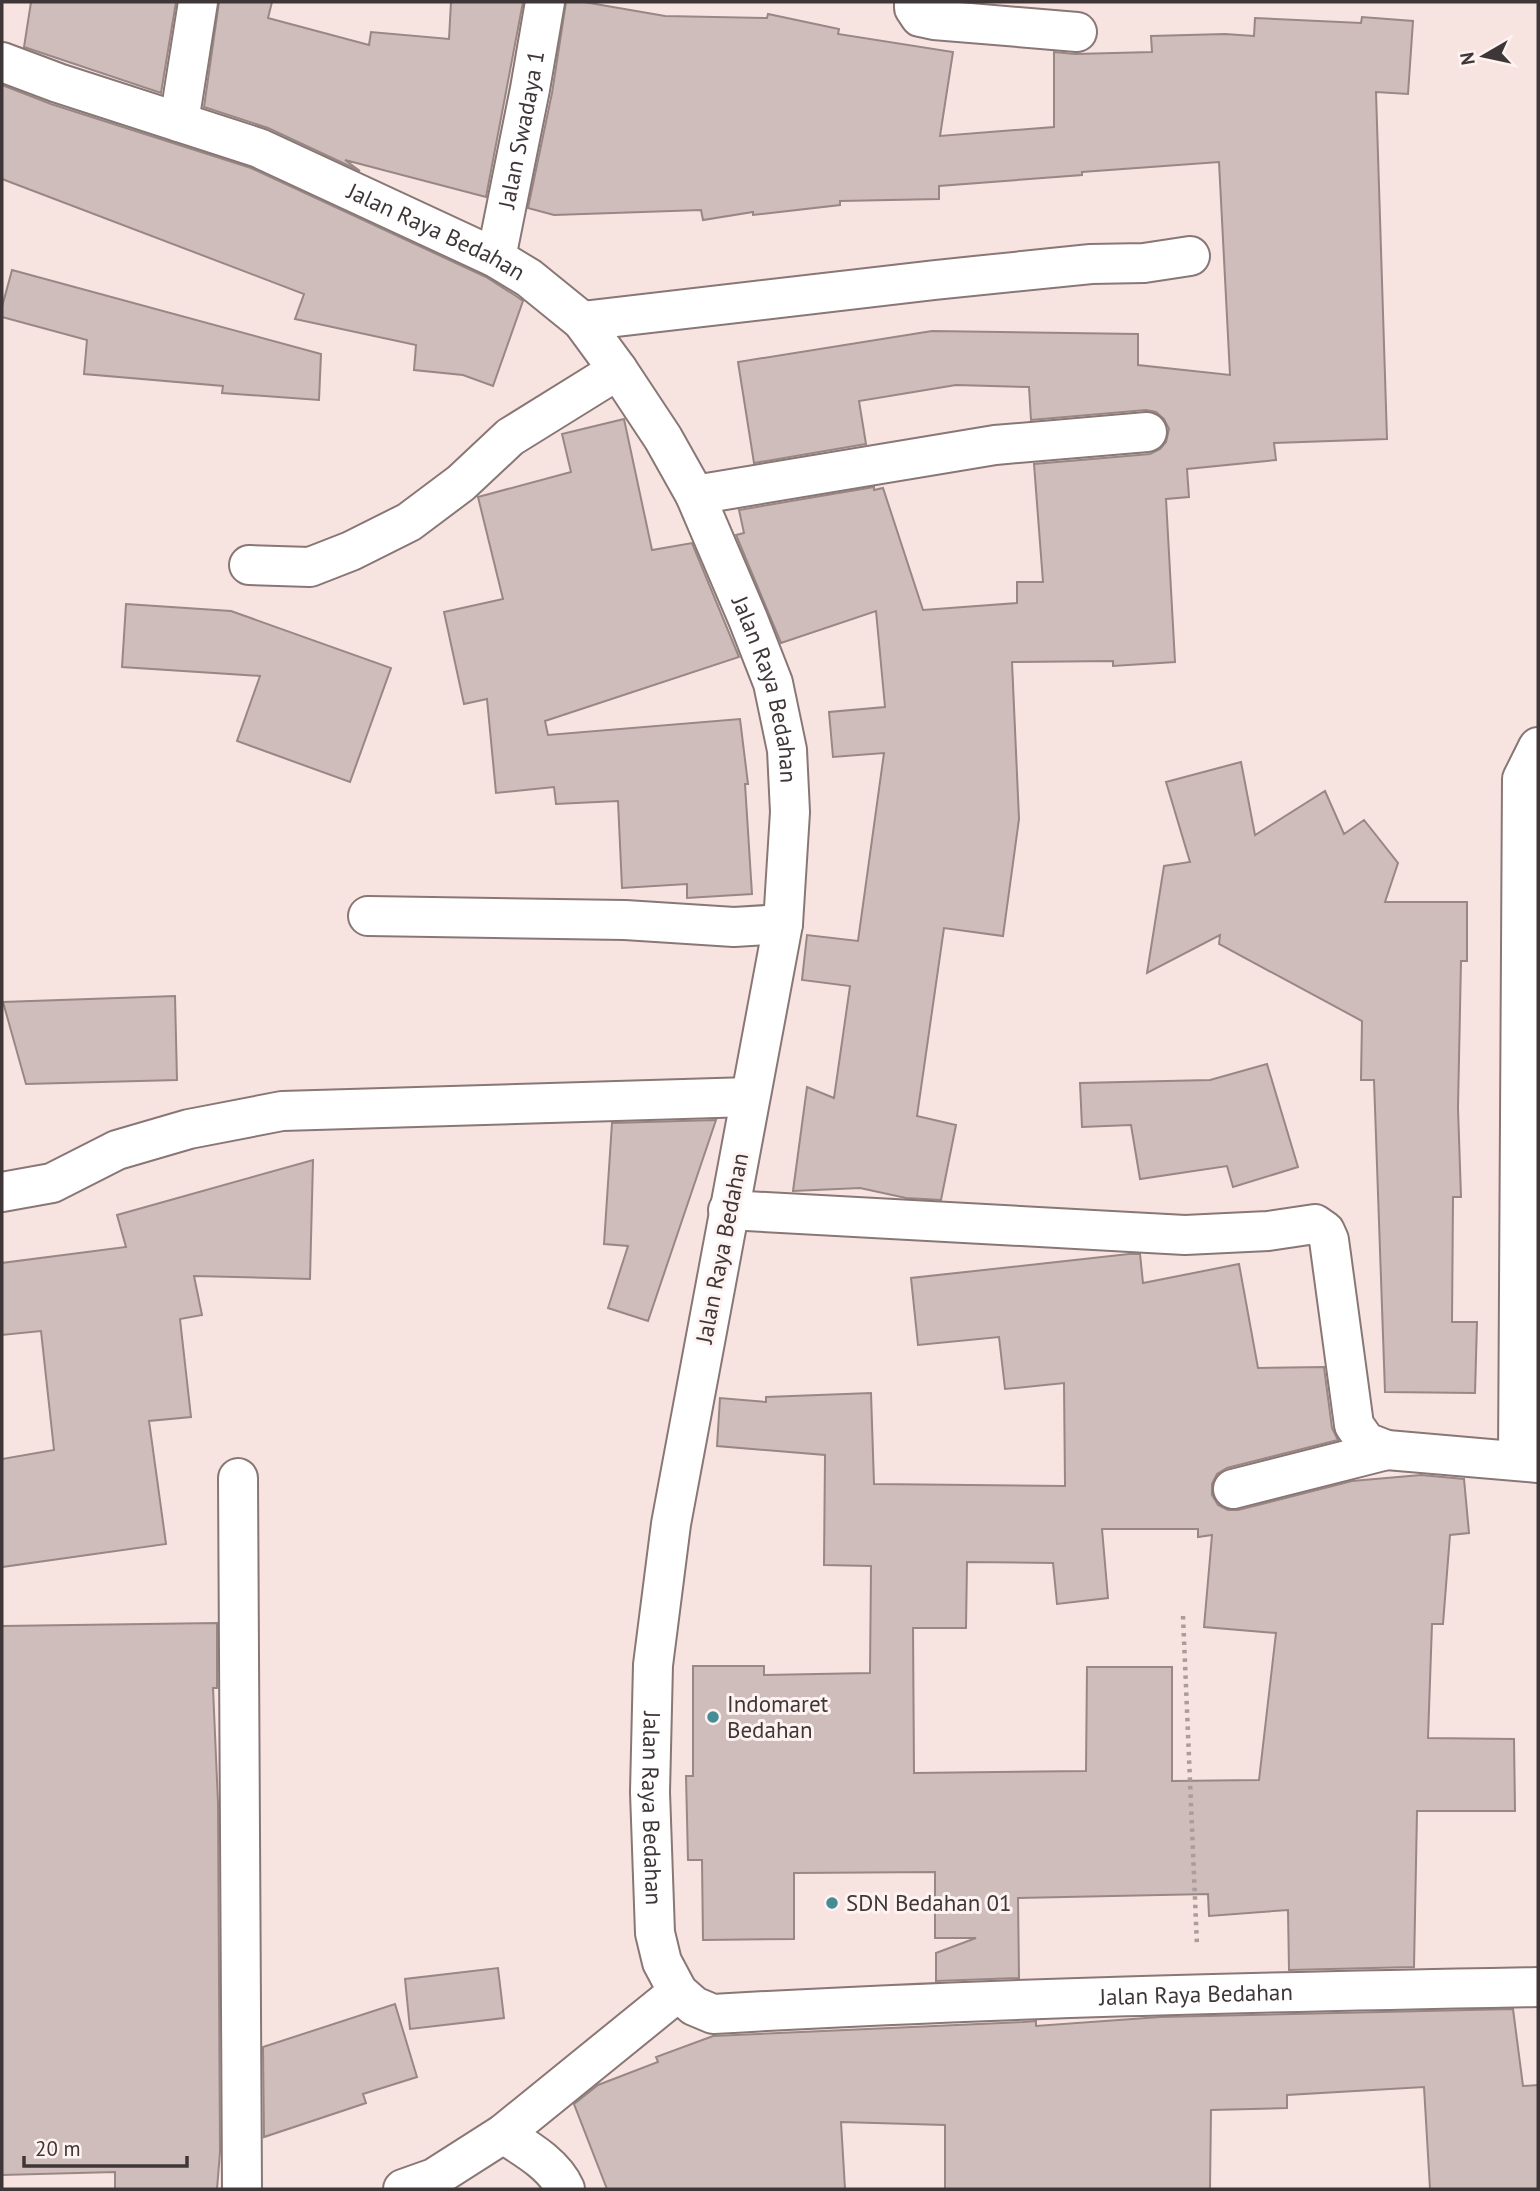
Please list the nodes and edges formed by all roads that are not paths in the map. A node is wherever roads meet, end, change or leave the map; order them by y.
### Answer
1 (198, 2) edge
2 (545, 2) edge
3 (914, 2) edge
4 (1077, 32) dead end
5 (2, 62) edge
6 (178, 122) junction
7 (1190, 256) dead end
8 (496, 258) junction
9 (582, 321) junction
10 (618, 370) junction
11 (1147, 432) dead end
12 (695, 495) junction
13 (249, 565) dead end
14 (1538, 747) edge
15 (368, 916) dead end
16 (783, 924) junction
17 (750, 1097) junction
18 (2, 1192) edge
19 (728, 1210) junction
20 (1387, 1450) junction
21 (1528, 1461) edge
22 (238, 1478) dead end
23 (1233, 1489) dead end
24 (1538, 1987) edge
25 (678, 1992) junction
26 (503, 2134) junction
27 (242, 2189) edge
28 (403, 2189) edge
29 (565, 2189) edge

1 - 6 street
2 - 8 street, Jalan Swadaya 1
3 - 4 street
5 - 6 street, Jalan Raya Bedahan
6 - 8 street, Jalan Raya Bedahan
7 - 9 street
8 - 9 street, Jalan Raya Bedahan
9 - 10 street, Jalan Raya Bedahan
10 - 12 street, Jalan Raya Bedahan
10 - 13 street
11 - 12 street
12 - 16 street, Jalan Raya Bedahan
14 - 21 street
15 - 16 street
16 - 17 street, Jalan Raya Bedahan
17 - 18 street
17 - 19 street, Jalan Raya Bedahan
19 - 20 street
19 - 25 street, Jalan Raya Bedahan
20 - 21 street
20 - 23 street
22 - 27 street
24 - 25 street, Jalan Raya Bedahan
25 - 26 street
26 - 28 street
26 - 29 street

